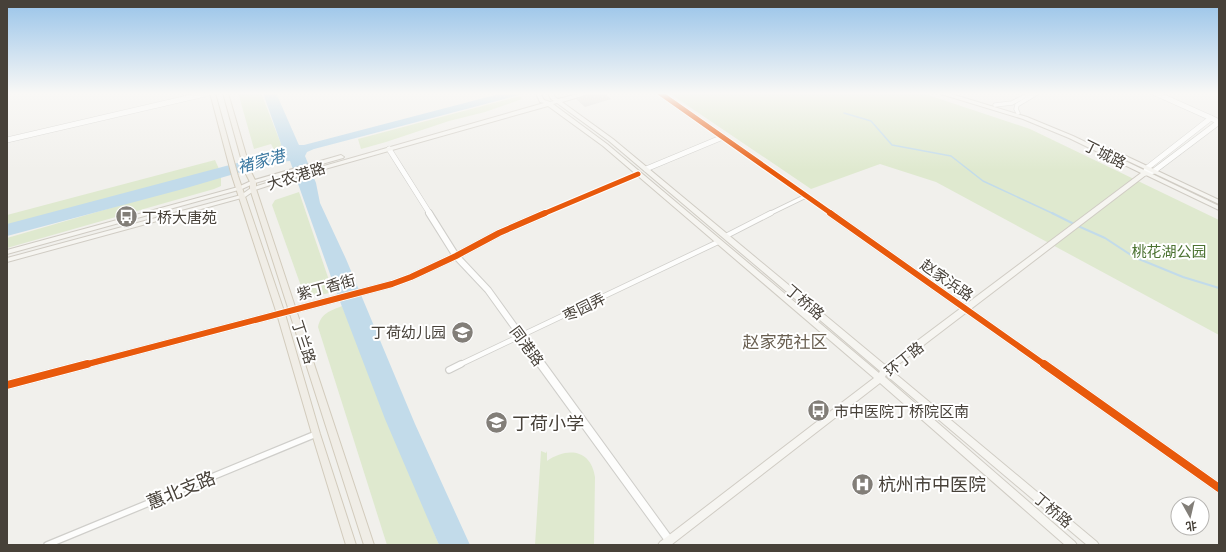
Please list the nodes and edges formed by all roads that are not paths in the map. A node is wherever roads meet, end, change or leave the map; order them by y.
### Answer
1 (98, 119) edge
2 (219, 119) edge
3 (232, 119) edge
4 (482, 119) edge
5 (486, 119) edge
6 (574, 119) edge
7 (579, 119) edge
8 (697, 119) edge
9 (1027, 119) edge
10 (1031, 119) edge
11 (1208, 119) edge
12 (1211, 120) junction
13 (1218, 123) edge
14 (723, 137) junction
15 (7, 140) edge
16 (389, 149) junction
17 (310, 169) junction
18 (646, 169) junction
19 (1146, 171) junction
20 (1154, 171) junction
21 (638, 174) junction
22 (253, 185) junction
23 (240, 188) junction
24 (243, 196) junction
25 (806, 196) junction
26 (1219, 202) edge
27 (1219, 208) edge
28 (726, 236) junction
29 (718, 242) junction
30 (7, 252) edge
31 (456, 256) junction
32 (7, 260) edge
33 (293, 310) junction
34 (967, 310) junction
35 (281, 314) junction
36 (520, 337) junction
37 (886, 369) junction
38 (449, 370) dead end
39 (880, 378) junction
40 (7, 385) edge
41 (316, 434) junction
42 (1219, 488) edge
43 (666, 543) edge
44 (47, 545) edge
45 (351, 545) edge
46 (369, 545) edge
47 (1072, 545) edge
48 (1094, 545) edge

1 - 15 street
2 - 23 main road, 丁兰路
3 - 22 main road, 丁兰路
4 - 17 main road, 大农港路
5 - 16 main road, 大农港路
6 - 21 main road, 丁桥路
7 - 18 main road, 丁桥路
8 - 14 street, 赵家浜路
9 - 19 main road, 丁城路
10 - 19 main road, 丁城路
11 - 12 street
12 - 13 street
12 - 19 street, 环丁路
13 - 20 street
14 - 18 street
14 - 25 street, 赵家浜路
16 - 17 main road, 大农港路
16 - 31 street, 同港路
17 - 22 main road, 大农港路
18 - 28 main road, 丁桥路
19 - 20 main road, 丁城路
19 - 27 main road, 丁城路
19 - 34 main road, 环丁路
20 - 26 main road, 丁城路
21 - 29 main road, 丁桥路
21 - 31 street, 紫丁香街
22 - 23 main road, 大农港路
22 - 24 main road, 大农港路
22 - 33 main road, 丁兰路
23 - 24 main road, 丁兰路
23 - 30 main road, 大农港路
24 - 32 main road, 大农港路
24 - 35 main road, 丁兰路
25 - 28 street
25 - 34 street, 赵家浜路
28 - 37 main road, 丁桥路
29 - 36 street, 枣园弄
29 - 39 main road, 丁桥路
31 - 33 street, 紫丁香街
31 - 36 street, 同港路
33 - 35 street, 紫丁香街
33 - 46 main road, 丁兰路
34 - 37 main road, 环丁路
34 - 42 street, 赵家浜路
35 - 40 street, 紫丁香街
35 - 41 main road, 丁兰路
36 - 38 street, 枣园弄
36 - 43 street, 同港路
37 - 39 main road, 环丁路
37 - 48 main road, 丁桥路
39 - 43 main road, 环丁路
39 - 47 main road, 丁桥路
41 - 44 street, 蕙北支路
41 - 45 main road, 丁兰路

